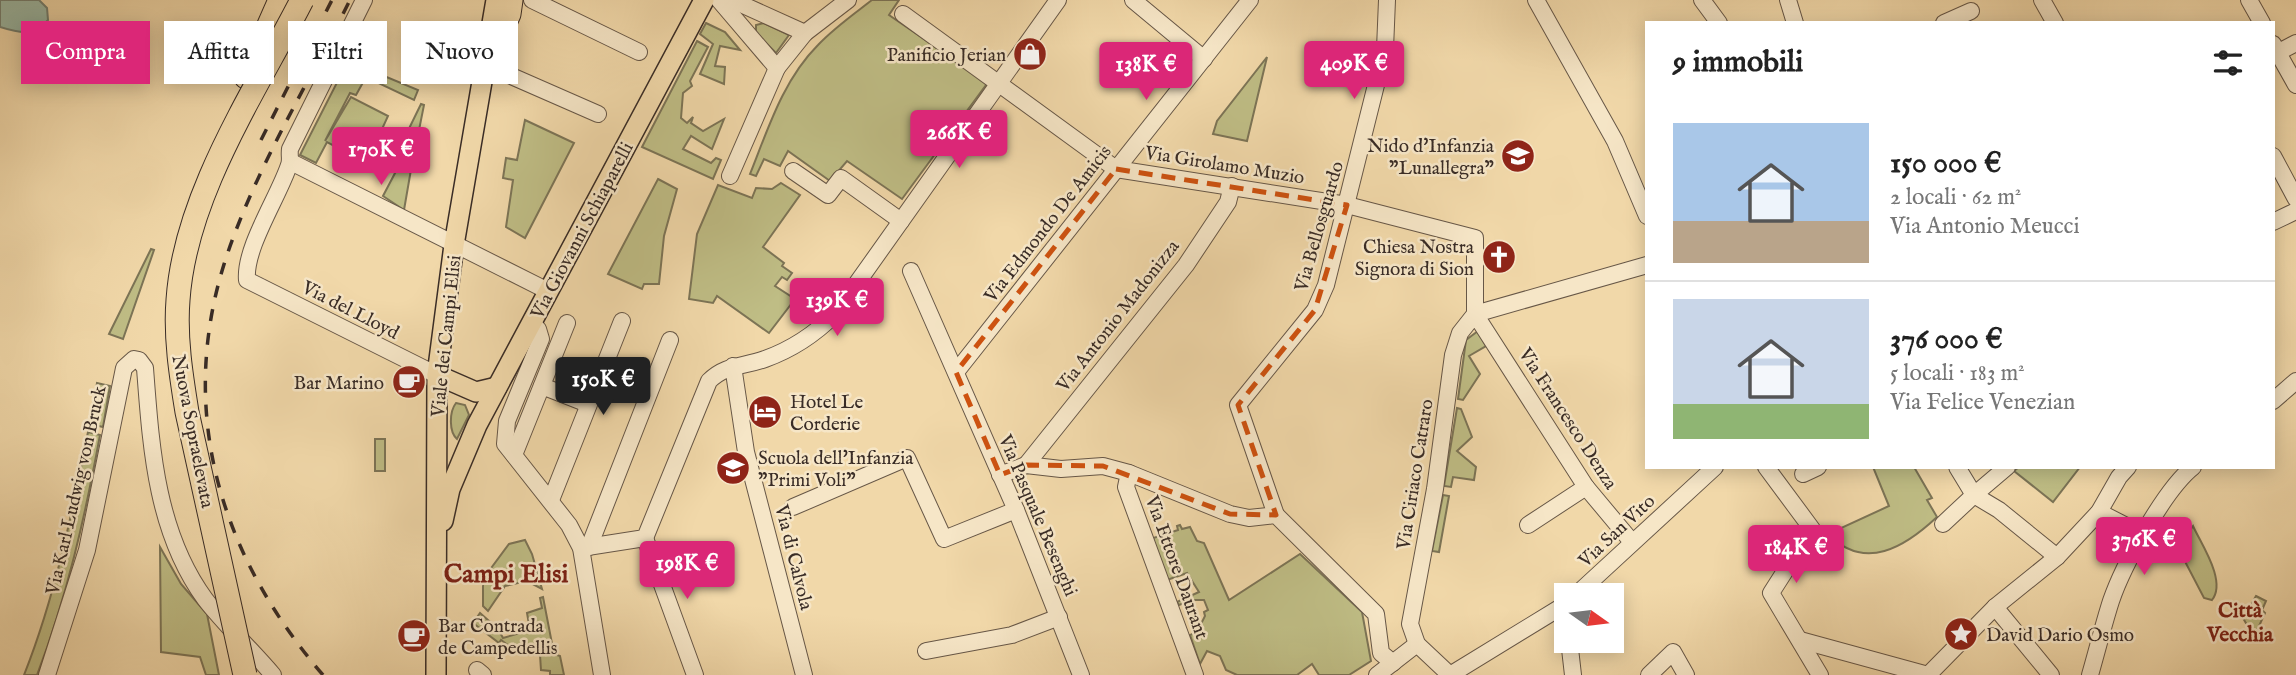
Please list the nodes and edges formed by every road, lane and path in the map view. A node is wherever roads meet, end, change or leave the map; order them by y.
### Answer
1 (280, 0) edge
2 (285, 0) edge
3 (302, 0) edge
4 (364, 0) edge
5 (496, 0) edge
6 (511, 0) edge
7 (532, 0) edge
8 (704, 0) edge
9 (719, 0) edge
10 (732, 0) edge
11 (848, 0) edge
12 (1058, 0) edge
13 (1133, 0) edge
14 (1250, 0) edge
15 (1387, 0) edge
16 (1535, 0) edge
17 (1702, 0) edge
18 (1788, 0) edge
19 (2042, 0) edge
20 (2249, 0) edge
21 (1972, 11) edge
22 (759, 12) junction
23 (903, 14) dead end
24 (271, 21) edge
25 (492, 21) edge
26 (506, 21) edge
27 (1718, 21) edge
28 (1794, 21) edge
29 (1949, 21) edge
30 (2054, 21) edge
31 (2261, 21) edge
32 (274, 22) edge
33 (746, 31) junction
34 (806, 33) junction
35 (2296, 43) edge
36 (2275, 51) edge
37 (639, 52) dead end
38 (1204, 59) junction
39 (777, 68) junction
40 (518, 79) edge
41 (999, 82) junction
42 (243, 84) edge
43 (481, 84) edge
44 (2296, 85) edge
45 (598, 114) dead end
46 (2275, 160) edge
47 (291, 162) junction
48 (1116, 169) junction
49 (793, 171) dead end
50 (730, 176) dead end
51 (1232, 186) junction
52 (2296, 199) edge
53 (1347, 205) junction
54 (1645, 211) edge
55 (2296, 211) edge
56 (901, 221) junction
57 (2275, 221) edge
58 (454, 245) junction
59 (1645, 266) edge
60 (911, 271) dead end
61 (548, 291) junction
62 (1475, 314) junction
63 (622, 321) dead end
64 (531, 323) junction
65 (567, 323) dead end
66 (670, 341) dead end
67 (733, 366) junction
68 (956, 372) junction
69 (437, 375) junction
70 (2296, 381) edge
71 (542, 386) junction
72 (498, 387) junction
73 (2275, 399) edge
74 (588, 404) junction
75 (514, 455) junction
76 (1026, 465) junction
77 (1714, 469) edge
78 (1767, 469) edge
79 (1958, 469) edge
80 (2005, 469) edge
81 (2127, 469) edge
82 (2190, 469) edge
83 (1129, 473) junction
84 (1000, 475) junction
85 (1586, 487) junction
86 (1973, 495) junction
87 (551, 500) junction
88 (793, 507) dead end
89 (1016, 510) junction
90 (2099, 512) junction
91 (1276, 515) junction
92 (1943, 524) dead end
93 (1528, 525) dead end
94 (2144, 535) junction
95 (645, 538) junction
96 (1632, 542) junction
97 (585, 548) junction
98 (2057, 557) junction
99 (1589, 583) edge
100 (436, 584) junction
101 (1995, 607) junction
102 (1059, 617) junction
103 (1554, 617) edge
104 (1800, 640) junction
105 (1417, 644) junction
106 (926, 651) dead end
107 (1393, 663) junction
108 (47, 675) edge
109 (230, 675) edge
110 (245, 675) edge
111 (273, 675) edge
112 (436, 675) edge
113 (602, 675) edge
114 (695, 675) edge
115 (804, 675) edge
116 (1081, 675) edge
117 (1195, 675) edge
118 (1377, 675) edge
119 (1450, 675) edge
120 (1649, 675) edge
121 (1686, 675) edge
122 (1820, 675) edge
123 (1928, 675) edge
124 (2051, 675) edge
125 (2090, 675) edge

1 - 24 highway
2 - 32 highway, Nuova Sopraelevata
3 - 110 highway, Nuova Sopraelevata, bridge
4 - 47 street
5 - 25 main road, Viale dei Campi Elisi
6 - 26 highway
7 - 37 street
8 - 61 main road, Via Giovanni Schiaparelli
9 - 33 street
10 - 22 street
11 - 34 street
12 - 41 street
13 - 38 street
14 - 38 street, Via Edmondo De Amicis
15 - 53 street, Via Bellosguardo
16 - 54 street
17 - 27 street
18 - 28 street
19 - 30 street
20 - 31 street
21 - 29 street
22 - 33 street
22 - 34 street
23 - 41 street, Via Girolamo Muzio
33 - 39 street
34 - 39 street
35 - 36 street
36 - 44 street
38 - 48 street, Via Edmondo De Amicis
39 - 50 street
40 - 45 street
41 - 48 street, Via Girolamo Muzio
41 - 56 street
42 - 109 highway, Nuova Sopraelevata
43 - 58 main road, Viale dei Campi Elisi
46 - 52 street
47 - 58 street
47 - 69 street, Via del Lloyd
48 - 51 street, Via Girolamo Muzio
48 - 68 street, Via Edmondo De Amicis
49 - 56 street
51 - 53 street, Via Girolamo Muzio
51 - 76 street, Via Antonio Madonizza
53 - 62 street, Via Girolamo Muzio
53 - 91 street, Via Bellosguardo
55 - 57 street
56 - 67 street
58 - 61 street
58 - 69 main road, Viale dei Campi Elisi
59 - 62 street
60 - 68 street, Via Pasquale Besenghi
61 - 64 main road, Via Giovanni Schiaparelli
62 - 85 street, Via Francesco Denza
62 - 105 street, Via Ciriaco Catraro
63 - 74 street
64 - 72 main road, Via Giovanni Schiaparelli
64 - 75 street
65 - 71 street
66 - 97 street
67 - 95 street
67 - 115 street, Via di Calvola
68 - 84 street, Via Pasquale Besenghi
69 - 72 main road
69 - 100 main road, Viale dei Campi Elisi
70 - 73 street
71 - 74 street
71 - 75 street
72 - 100 main road, Via Giovanni Schiaparelli
74 - 87 street
75 - 87 street
76 - 83 street
76 - 84 street
77 - 96 street, Via San Vito
78 - 104 street
79 - 86 street
80 - 86 street
81 - 90 street
82 - 94 street
83 - 91 street
83 - 117 street, Via Ettore Daurant
84 - 89 street, Via Pasquale Besenghi
85 - 93 street
85 - 96 street, Via Francesco Denza
86 - 92 street
86 - 98 street
87 - 97 street
88 - 89 street
89 - 102 street, Via Pasquale Besenghi
90 - 94 street
90 - 98 street
91 - 107 street
94 - 125 street
95 - 97 street
95 - 114 street
96 - 99 street, Via San Vito
97 - 113 street
98 - 101 street
100 - 112 main road, Viale dei Campi Elisi
101 - 123 street
101 - 124 street
102 - 106 street
102 - 116 street, Via Pasquale Besenghi
103 - 119 street
104 - 122 street
104 - 123 street
105 - 107 street
105 - 119 street
107 - 118 street
108 - 111 street, Via Karl Ludwig von Bruck
120 - 121 street

